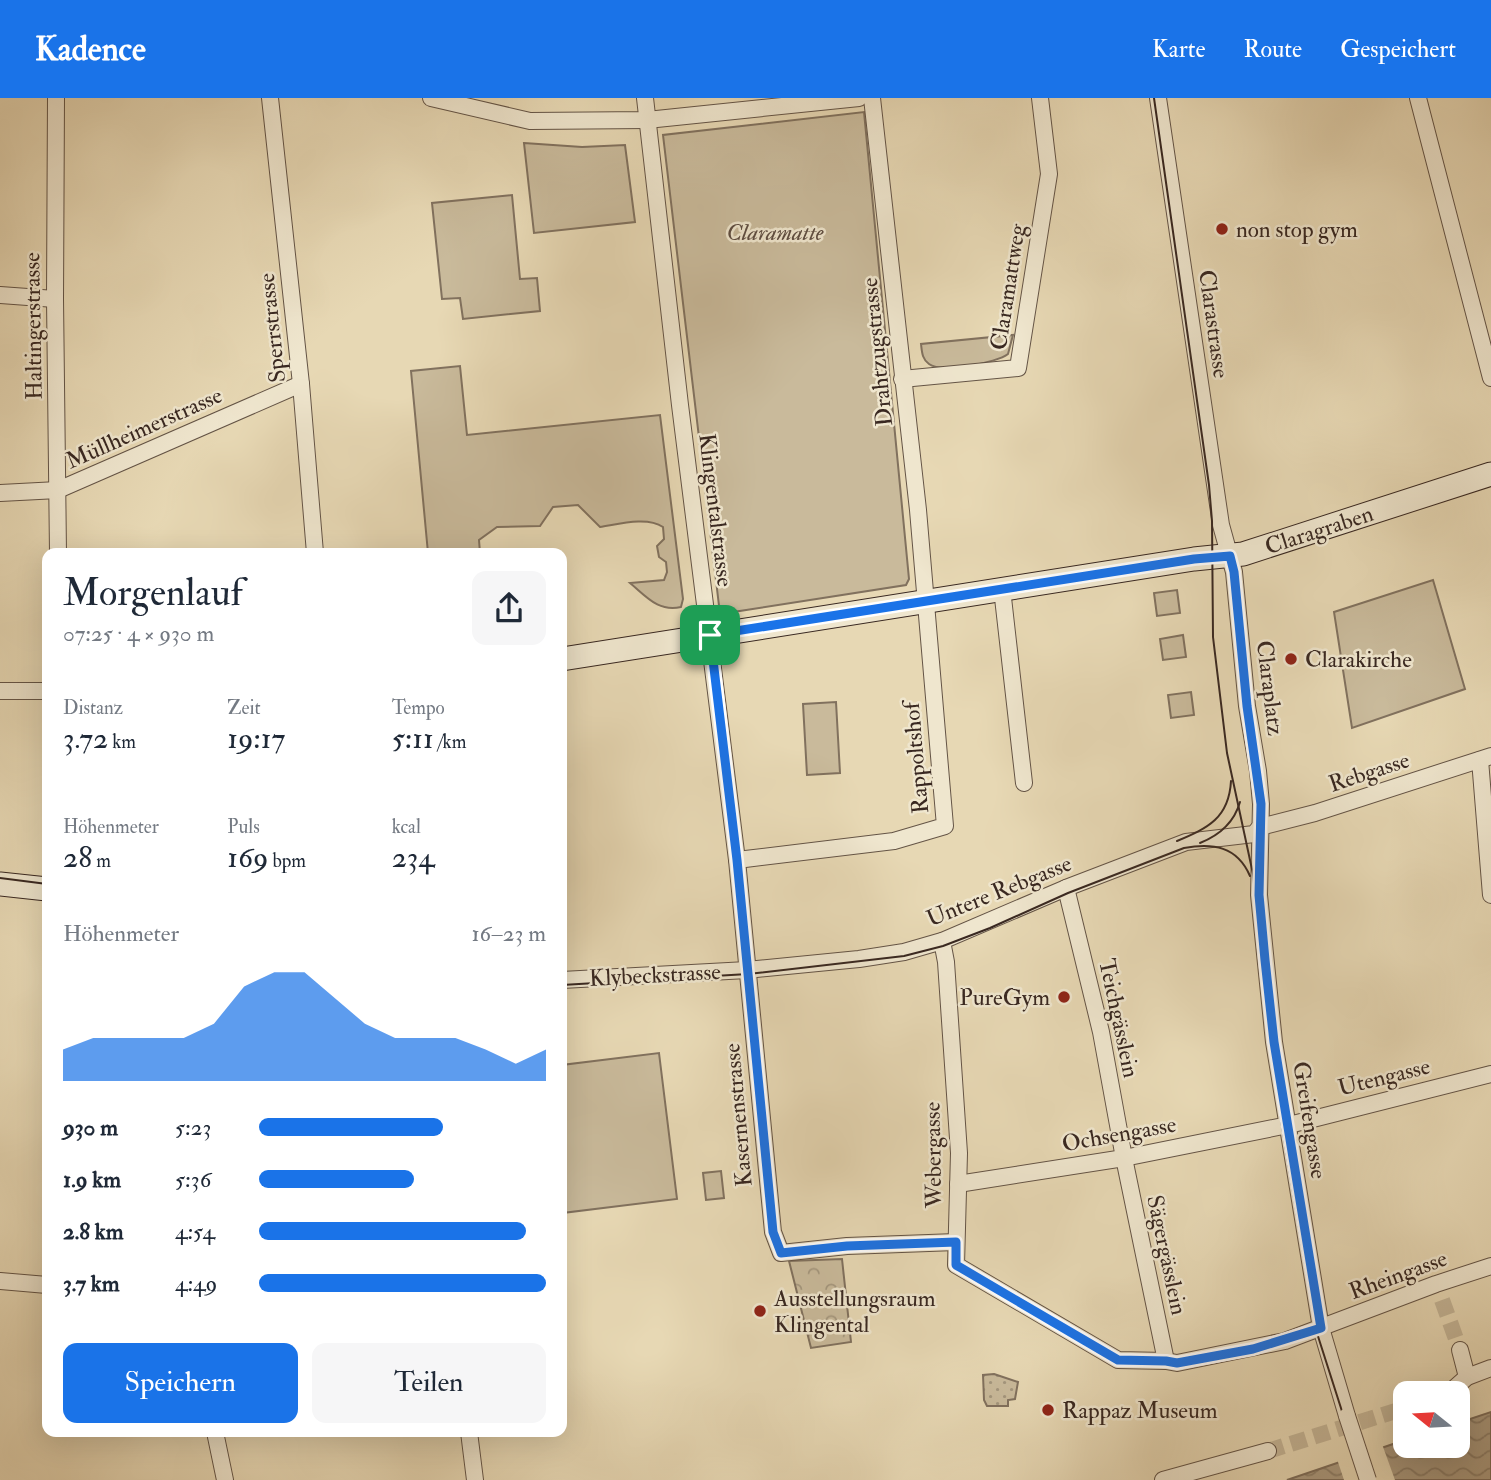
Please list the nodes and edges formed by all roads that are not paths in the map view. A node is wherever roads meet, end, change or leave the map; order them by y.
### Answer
1 (56, 98) edge
2 (270, 98) edge
3 (430, 98) edge
4 (645, 98) edge
5 (859, 98) edge
6 (872, 98) edge
7 (1040, 98) edge
8 (1158, 98) edge
9 (1418, 98) edge
10 (647, 120) junction
11 (0, 295) edge
12 (55, 299) junction
13 (1491, 378) edge
14 (902, 379) junction
15 (301, 384) junction
16 (1491, 474) edge
17 (58, 490) junction
18 (0, 493) edge
19 (58, 548) edge
20 (315, 548) edge
21 (1230, 556) junction
22 (1002, 589) junction
23 (925, 601) junction
24 (710, 635) junction
25 (567, 658) edge
26 (0, 691) edge
27 (42, 691) edge
28 (1485, 758) edge
29 (1024, 783) dead end
30 (1260, 827) junction
31 (737, 860) junction
32 (0, 884) edge
33 (42, 888) edge
34 (1066, 888) junction
35 (1491, 895) edge
36 (942, 942) junction
37 (747, 970) junction
38 (567, 980) edge
39 (1491, 1074) edge
40 (1288, 1124) junction
41 (1124, 1158) junction
42 (958, 1184) junction
43 (956, 1242) junction
44 (1491, 1266) edge
45 (0, 1281) edge
46 (1436, 1284) junction
47 (42, 1285) edge
48 (1442, 1300) tunnel mouth
49 (1321, 1328) junction
50 (1460, 1350) tunnel mouth
51 (1118, 1360) joint
52 (1166, 1361) junction
53 (1491, 1368) edge
54 (1467, 1377) junction
55 (1462, 1381) edge
56 (216, 1437) edge
57 (470, 1437) edge
58 (1269, 1451) tunnel mouth
59 (225, 1480) edge
60 (475, 1480) edge
61 (1163, 1480) edge
62 (1368, 1480) edge

1 - 12 street, Haltingerstrasse
2 - 15 street, Sperrstrasse
3 - 10 street
4 - 10 street, Klingentalstrasse
5 - 10 street
6 - 14 street, Drahtzugstrasse
7 - 14 street, Claramattweg
8 - 21 street, Clarastrasse
9 - 13 street
10 - 24 street, Klingentalstrasse
11 - 12 street
12 - 17 street, Haltingerstrasse
14 - 23 street, Drahtzugstrasse
15 - 17 street, Müllheimerstrasse
15 - 20 street, Sperrstrasse
16 - 21 street, Claragraben
17 - 18 street, Müllheimerstrasse
17 - 19 street, Haltingerstrasse
21 - 22 street, Claragraben
21 - 30 street, Claraplatz
22 - 23 street, Claragraben
22 - 29 street
23 - 24 street, Claragraben
23 - 31 street, Rappoltshof
24 - 25 street, Claragraben
24 - 31 street, Klingentalstrasse
26 - 27 street
28 - 30 street, Rebgasse
28 - 35 street
30 - 34 street, Untere Rebgasse
30 - 40 street, Greifengasse
31 - 37 street, Klingentalstrasse
32 - 33 street
34 - 36 street, Untere Rebgasse
34 - 41 street, Teichgässlein
36 - 37 street, Untere Rebgasse
36 - 42 street, Webergasse
37 - 38 street, Klybeckstrasse
37 - 43 street, Kasernenstrasse
39 - 40 street, Utengasse
40 - 41 street, Ochsengasse
40 - 49 street, Greifengasse
41 - 42 street, Ochsengasse
41 - 52 street, Sägergässlein
42 - 43 street, Webergasse
43 - 51 street, Webergasse
44 - 46 street, Rheingasse
45 - 47 street
46 - 48 street
46 - 49 street, Rheingasse
49 - 52 street, Rheingasse
49 - 62 street, Greifengasse, bridge
50 - 54 street
51 - 52 street, Rheingasse
53 - 54 street
54 - 55 street
56 - 59 street
57 - 60 street
58 - 61 street

